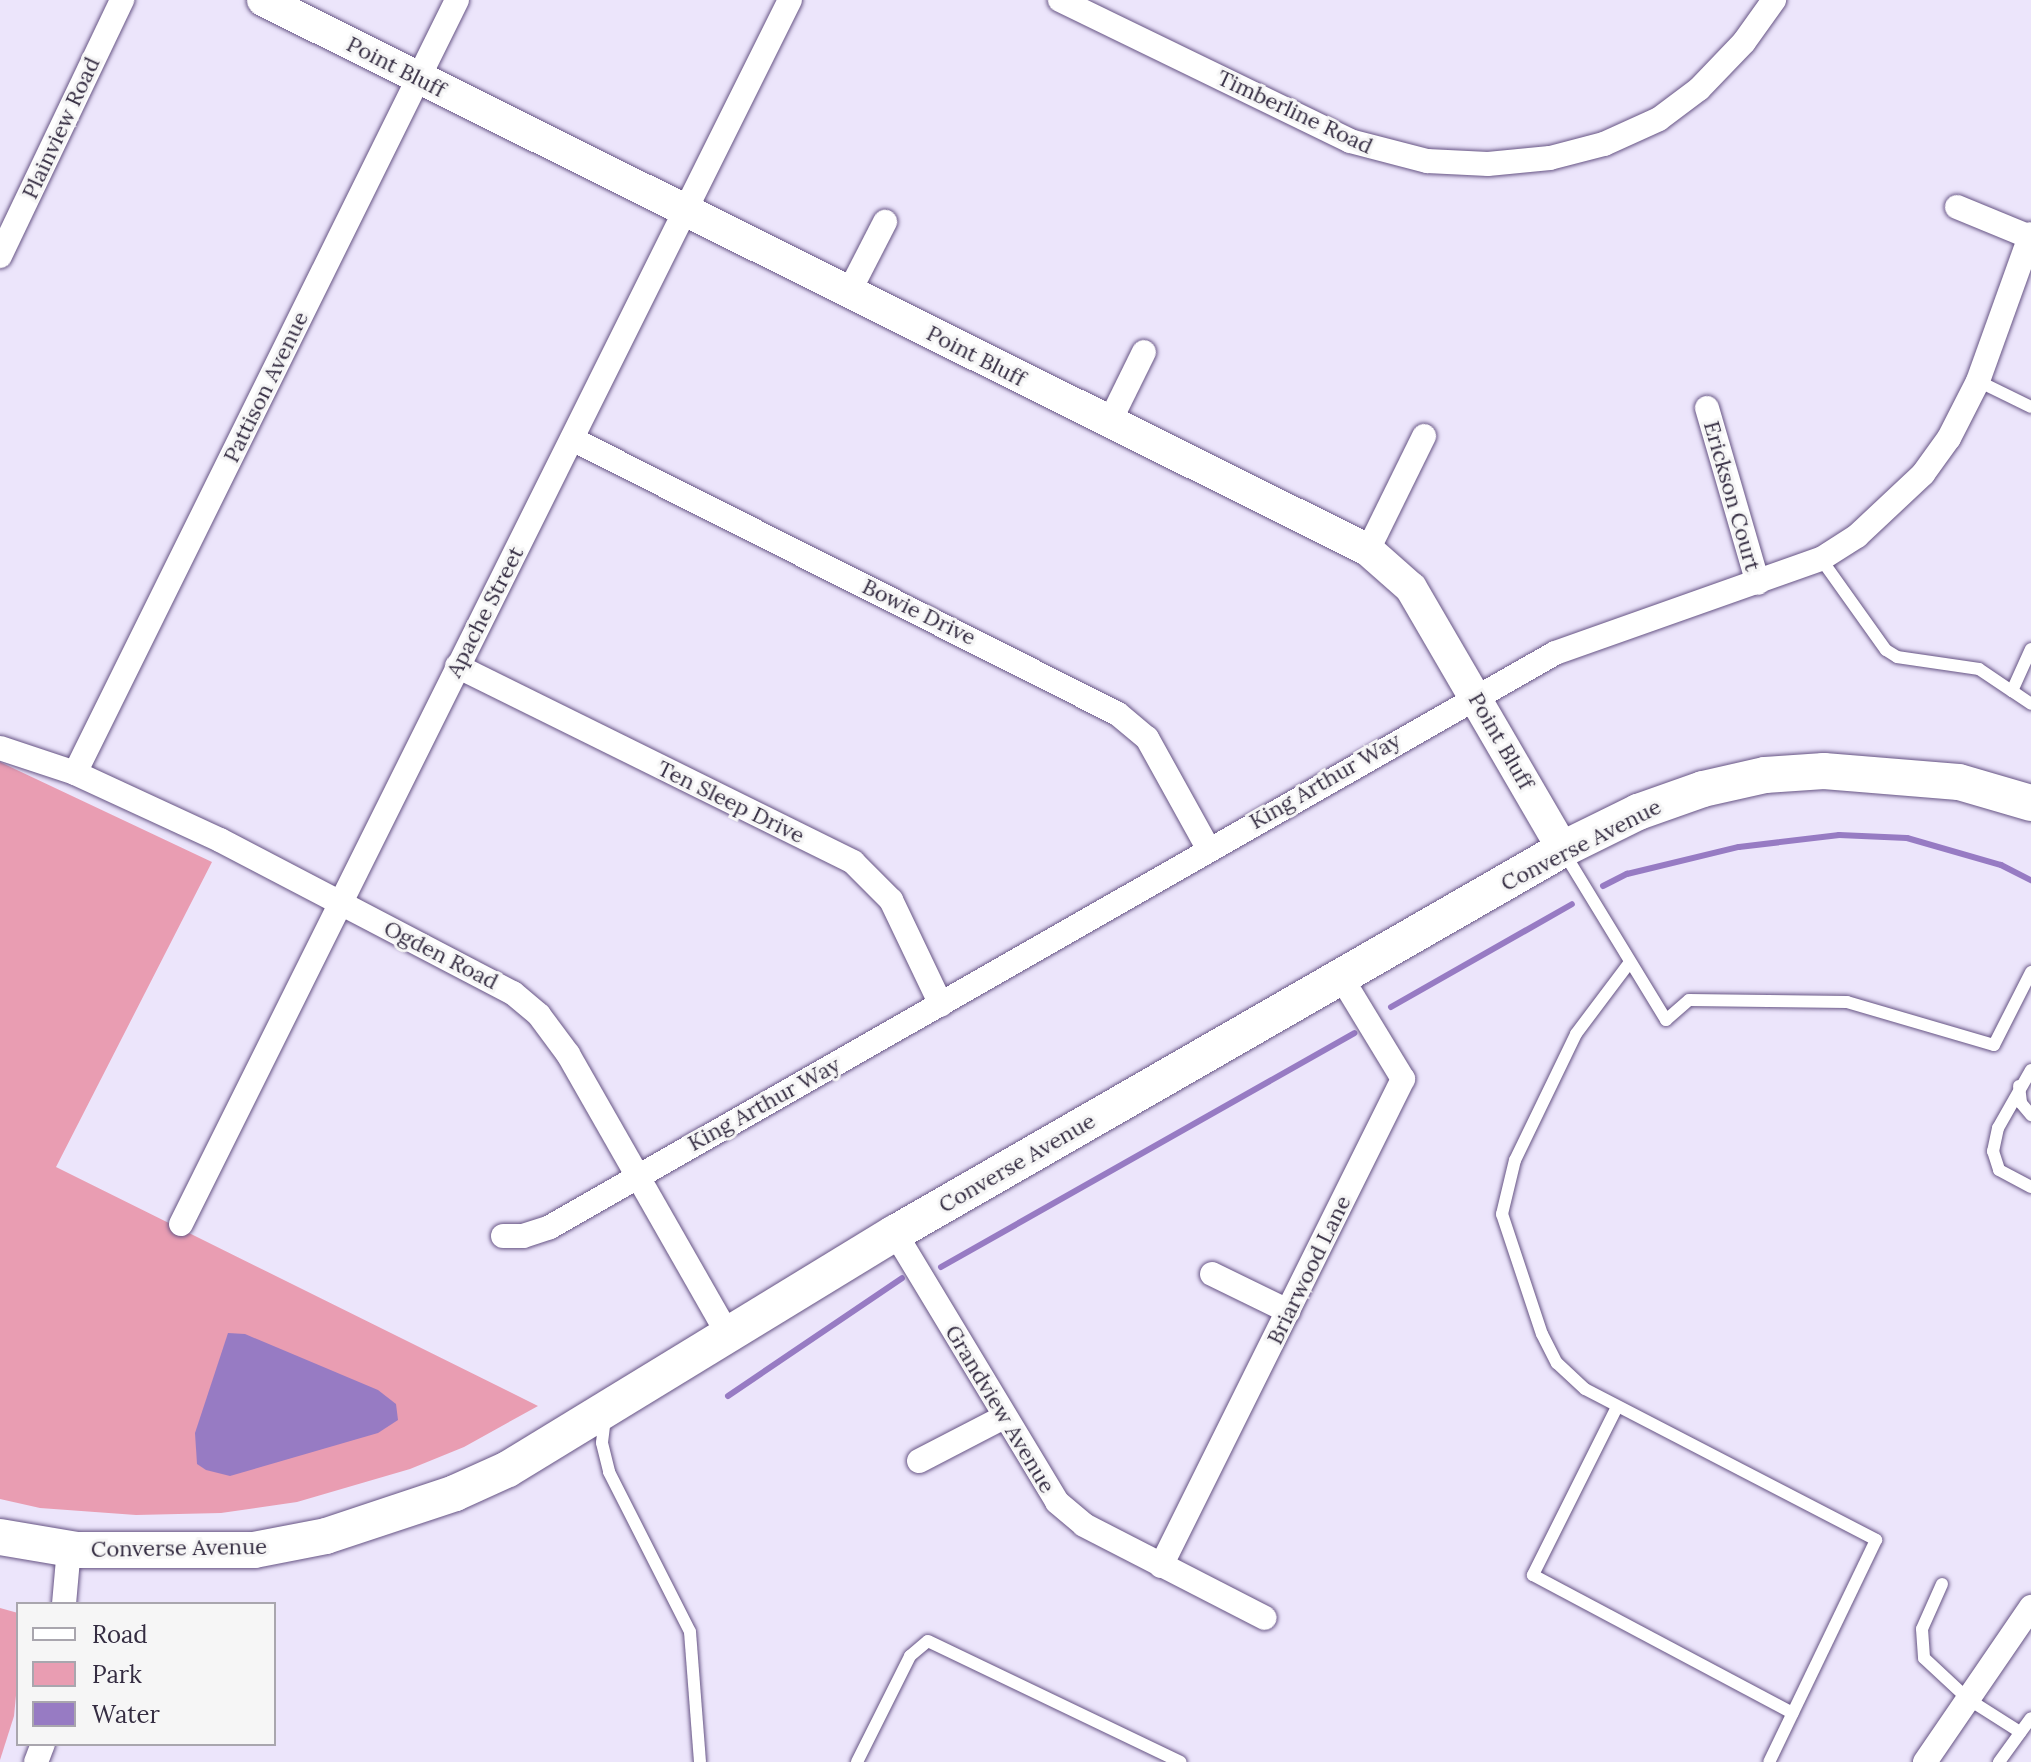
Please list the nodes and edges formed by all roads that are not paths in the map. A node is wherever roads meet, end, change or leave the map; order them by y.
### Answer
1 (122, 0) edge
2 (263, 0) edge
3 (457, 0) edge
4 (790, 0) edge
5 (1060, 0) edge
6 (1774, 0) edge
7 (418, 78) junction
8 (1957, 207) dead end
9 (685, 210) junction
10 (885, 222) dead end
11 (2030, 235) edge
12 (0, 256) edge
13 (849, 292) junction
14 (1144, 352) dead end
15 (1978, 381) junction
16 (2031, 407) edge
17 (1707, 408) dead end
18 (1109, 423) junction
19 (1424, 436) dead end
20 (572, 439) junction
21 (1368, 550) junction
22 (1821, 559) junction
23 (1758, 583) junction
24 (2031, 649) edge
25 (457, 666) junction
26 (2012, 691) junction
27 (1475, 696) junction
28 (2031, 704) edge
29 (0, 748) edge
30 (75, 773) junction
31 (2031, 803) edge
32 (1208, 848) junction
33 (1563, 849) junction
34 (340, 904) junction
35 (1630, 962) junction
36 (2031, 972) edge
37 (1341, 977) junction
38 (941, 1005) junction
39 (2031, 1070) edge
40 (2019, 1086) junction
41 (2031, 1115) edge
42 (641, 1174) junction
43 (2031, 1187) edge
44 (181, 1224) dead end
45 (895, 1233) junction
46 (503, 1236) dead end
47 (1212, 1274) dead end
48 (1288, 1311) junction
49 (728, 1334) junction
50 (1617, 1407) junction
51 (607, 1409) junction
52 (1004, 1417) junction
53 (919, 1461) dead end
54 (0, 1537) edge
55 (69, 1548) junction
56 (1161, 1566) junction
57 (1942, 1584) dead end
58 (64, 1602) edge
59 (2031, 1607) edge
60 (1265, 1618) dead end
61 (1968, 1699) junction
62 (1793, 1713) junction
63 (2031, 1718) edge
64 (2020, 1732) junction
65 (700, 1762) edge
66 (857, 1762) edge
67 (1181, 1762) edge
68 (1769, 1762) edge
69 (1925, 1762) edge
70 (1999, 1762) edge

1 - 12 street, Plainview Road
2 - 7 street, Point Bluff
3 - 7 street, Pattison Avenue
4 - 9 street, Apache Street
5 - 6 street, Timberline Road
7 - 9 street, Point Bluff
7 - 30 street, Pattison Avenue
8 - 11 street
9 - 13 street, Point Bluff
9 - 20 street, Apache Street
10 - 13 street
11 - 15 street, King Arthur Way
13 - 18 street, Point Bluff
14 - 18 street
15 - 16 lane
15 - 22 street, King Arthur Way
17 - 23 street, Erickson Court
18 - 21 street, Point Bluff
19 - 21 street
20 - 25 street, Apache Street
20 - 32 street, Bowie Drive
21 - 27 street, Point Bluff
22 - 23 street, King Arthur Way
22 - 26 lane
23 - 27 street, King Arthur Way
24 - 26 lane
25 - 34 street, Apache Street
25 - 38 street, Ten Sleep Drive
26 - 28 lane
27 - 32 street, King Arthur Way
27 - 33 street, Point Bluff
29 - 30 street, Ogden Road
30 - 34 street, Ogden Road
31 - 33 main road, Converse Avenue
32 - 38 street, King Arthur Way
33 - 35 lane
33 - 37 main road, Converse Avenue
34 - 42 street, Ogden Road
34 - 44 street, Apache Street
35 - 36 lane
35 - 50 lane
37 - 45 main road, Converse Avenue
37 - 48 street, Briarwood Lane
38 - 42 street, King Arthur Way
39 - 40 lane
40 - 41 lane
40 - 43 lane
42 - 46 street, King Arthur Way
42 - 49 street, Ogden Road
45 - 49 main road, Converse Avenue
45 - 52 street, Grandview Avenue
47 - 48 street
48 - 56 street, Briarwood Lane
49 - 51 main road, Converse Avenue
50 - 62 lane
50 - 62 lane
51 - 55 main road, Converse Avenue
51 - 65 lane
52 - 53 street
52 - 56 street, Grandview Avenue
54 - 55 main road, Converse Avenue
55 - 58 street
56 - 60 street, Grandview Avenue
57 - 61 lane
59 - 61 street
61 - 64 lane
61 - 69 street
62 - 68 lane
63 - 64 lane
64 - 70 lane
66 - 67 lane

